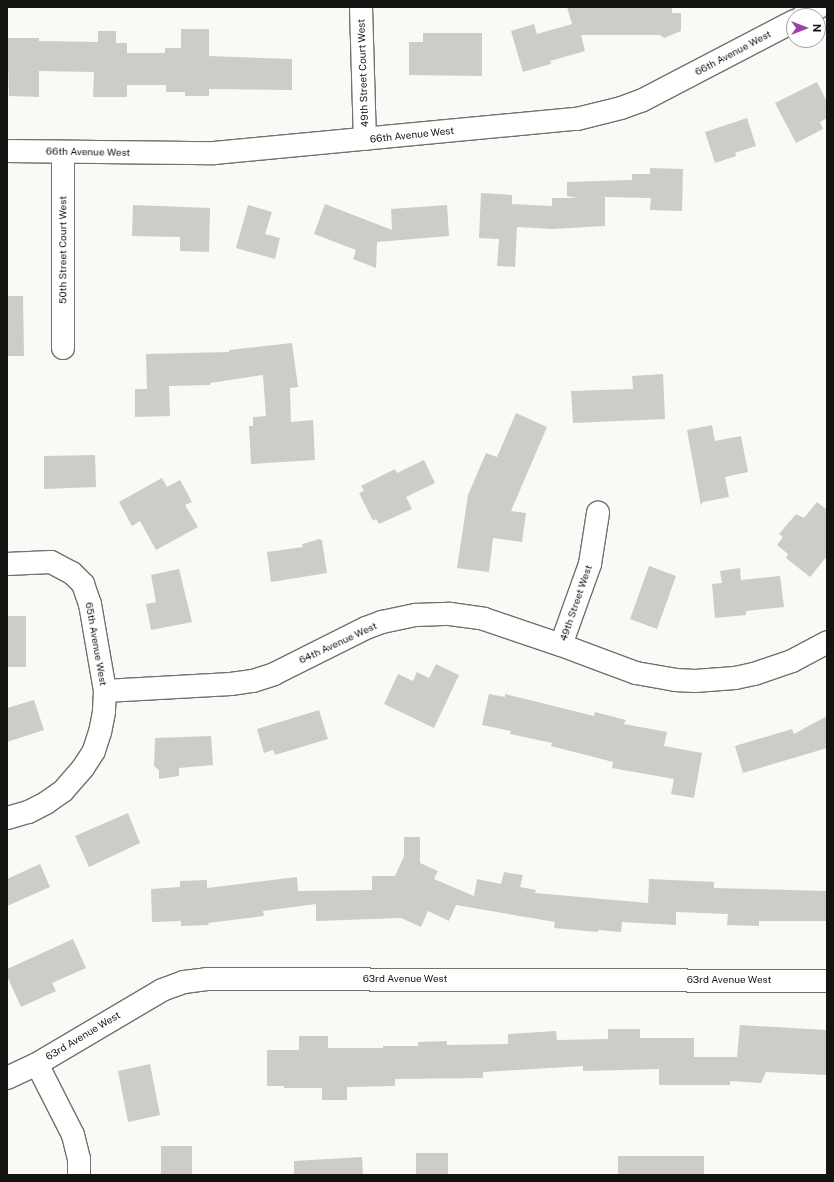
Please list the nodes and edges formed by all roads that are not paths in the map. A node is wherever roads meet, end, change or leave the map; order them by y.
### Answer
1 (361, 7) edge
2 (786, 24) edge
3 (365, 139) junction
4 (7, 151) edge
5 (63, 152) junction
6 (64, 348) dead end
7 (598, 513) dead end
8 (7, 564) edge
9 (827, 642) edge
10 (561, 645) junction
11 (104, 691) junction
12 (7, 818) edge
13 (827, 980) edge
14 (37, 1064) junction
15 (7, 1078) edge
16 (79, 1175) edge

1 - 3 street, 49th Street Court West
2 - 3 street, 66th Avenue West
3 - 5 street, 66th Avenue West
4 - 5 street, 66th Avenue West
5 - 6 street, 50th Street Court West
7 - 10 street, 49th Street West
8 - 11 street, 65th Avenue West
9 - 10 street, 64th Avenue West
10 - 11 street, 64th Avenue West
11 - 12 street
13 - 14 street, 63rd Avenue West
14 - 15 street, 63rd Avenue West
14 - 16 street

